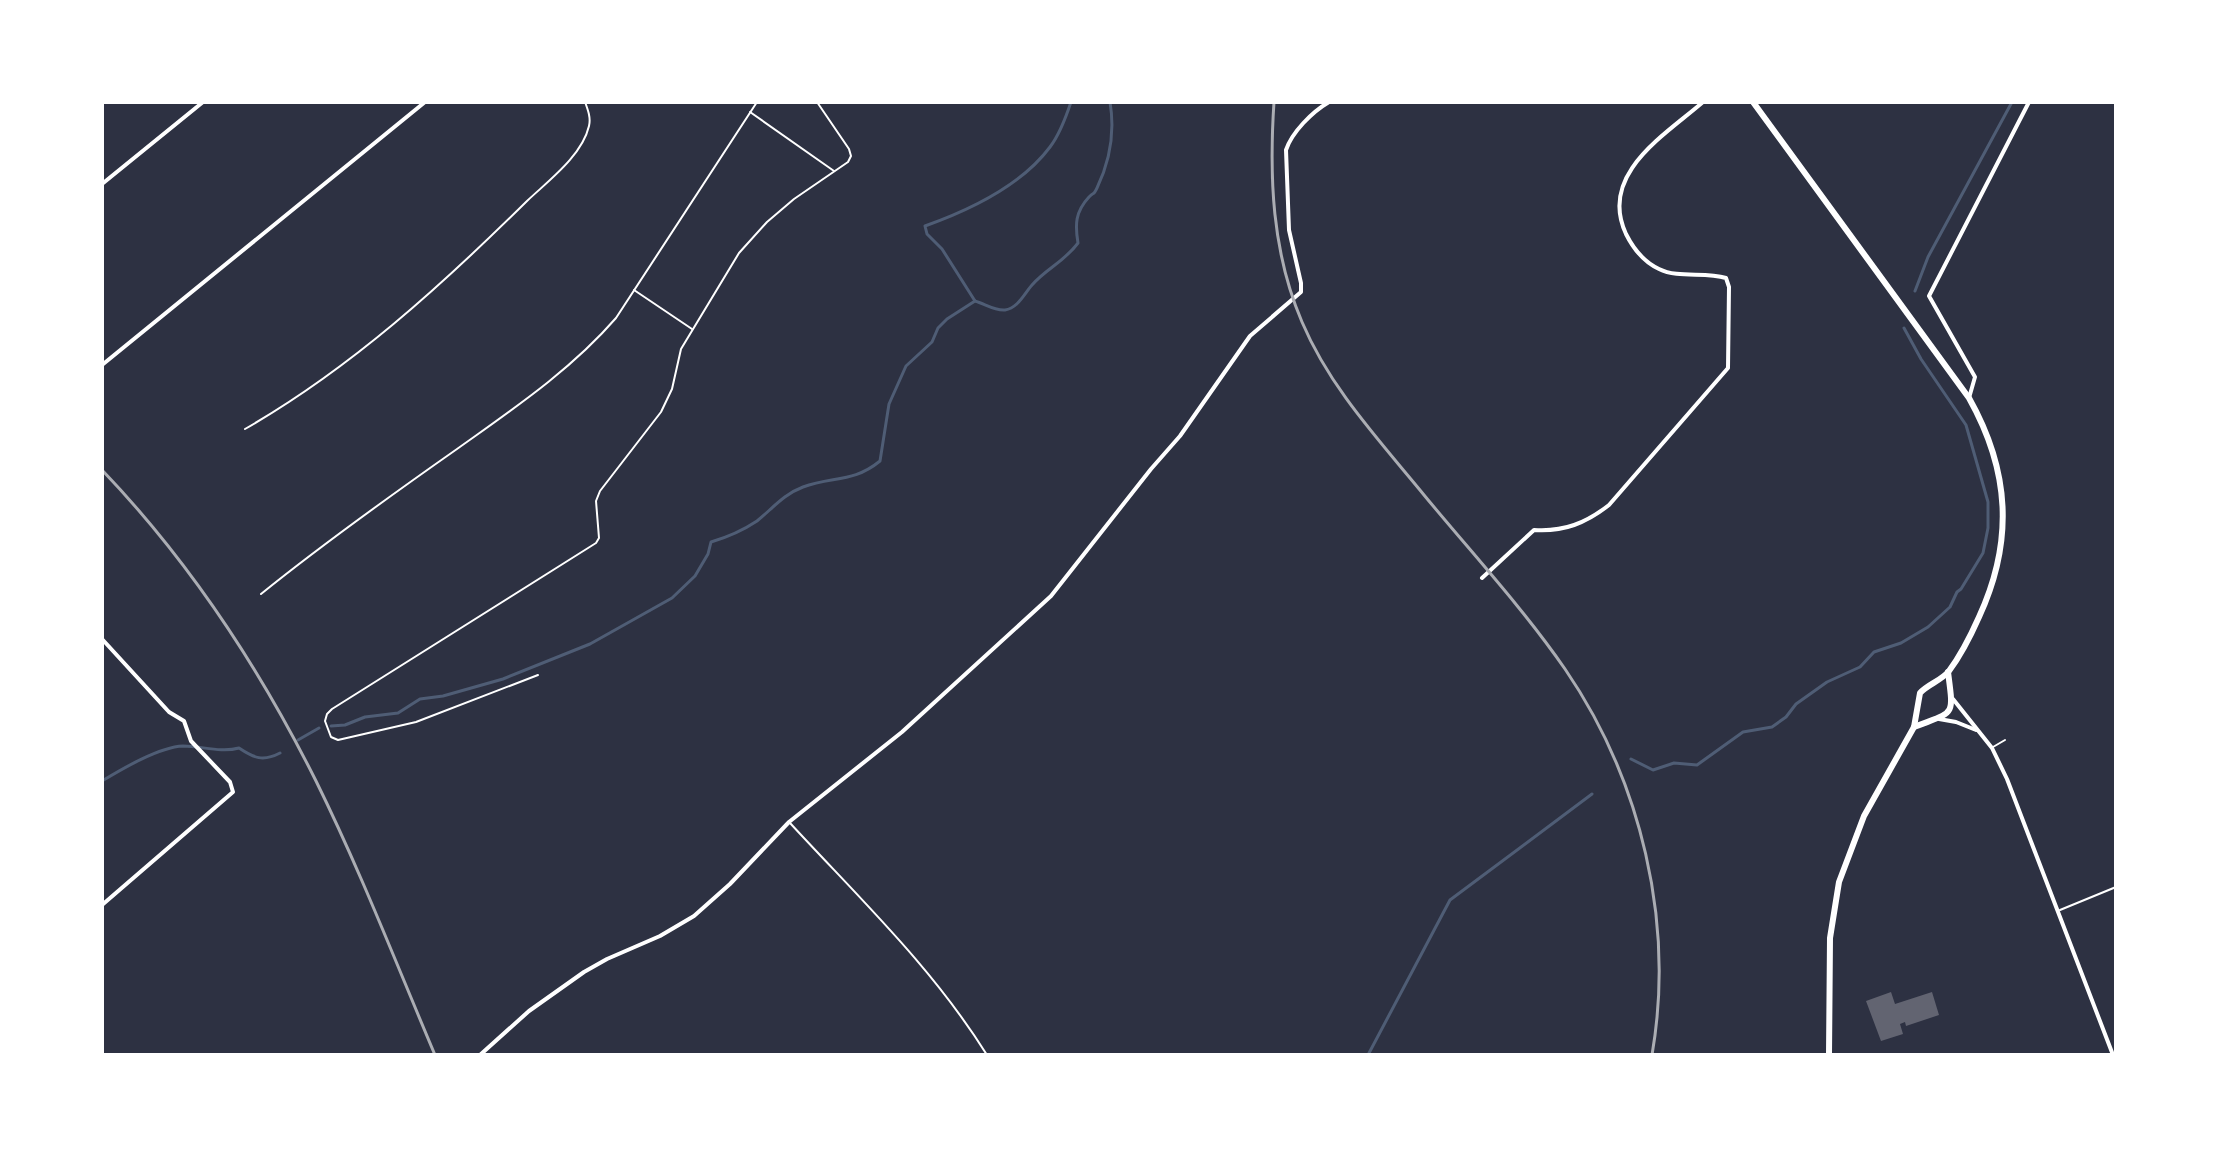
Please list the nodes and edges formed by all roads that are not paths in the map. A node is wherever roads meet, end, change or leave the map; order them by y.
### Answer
1 (203, 102) edge
2 (425, 102) edge
3 (585, 102) edge
4 (757, 102) edge
5 (817, 102) edge
6 (1329, 102) edge
7 (1703, 102) edge
8 (1753, 102) edge
9 (2029, 102) edge
10 (750, 112) junction
11 (835, 171) junction
12 (102, 184) edge
13 (633, 290) junction
14 (692, 330) junction
15 (102, 365) edge
16 (1969, 398) junction
17 (245, 429) dead end
18 (1482, 578) dead end
19 (261, 594) dead end
20 (102, 639) edge
21 (1948, 672) junction
22 (538, 675) dead end
23 (1934, 684) junction
24 (1952, 697) junction
25 (1919, 703) junction
26 (1937, 719) junction
27 (1914, 727) junction
28 (1978, 731) junction
29 (2005, 740) dead end
30 (1992, 748) junction
31 (789, 822) junction
32 (2116, 887) edge
33 (102, 905) edge
34 (2059, 910) junction
35 (480, 1055) edge
36 (987, 1055) edge
37 (1829, 1055) edge
38 (2113, 1055) edge

1 - 12 street
2 - 15 street
3 - 17 lane
4 - 10 lane
5 - 11 lane
6 - 31 street
7 - 18 street
8 - 16 main road
9 - 16 street
10 - 11 lane
10 - 13 lane
11 - 14 lane
13 - 14 lane
13 - 19 lane
14 - 22 lane
16 - 21 main road
20 - 33 street
21 - 23 main road
21 - 24 main road
23 - 24 main road
23 - 25 main road
24 - 26 main road
24 - 28 street
25 - 26 main road
25 - 27 main road
26 - 27 main road
26 - 28 street
27 - 37 main road
28 - 30 street
29 - 30 lane
30 - 34 street
31 - 35 street
31 - 36 lane
32 - 34 lane
34 - 38 street

